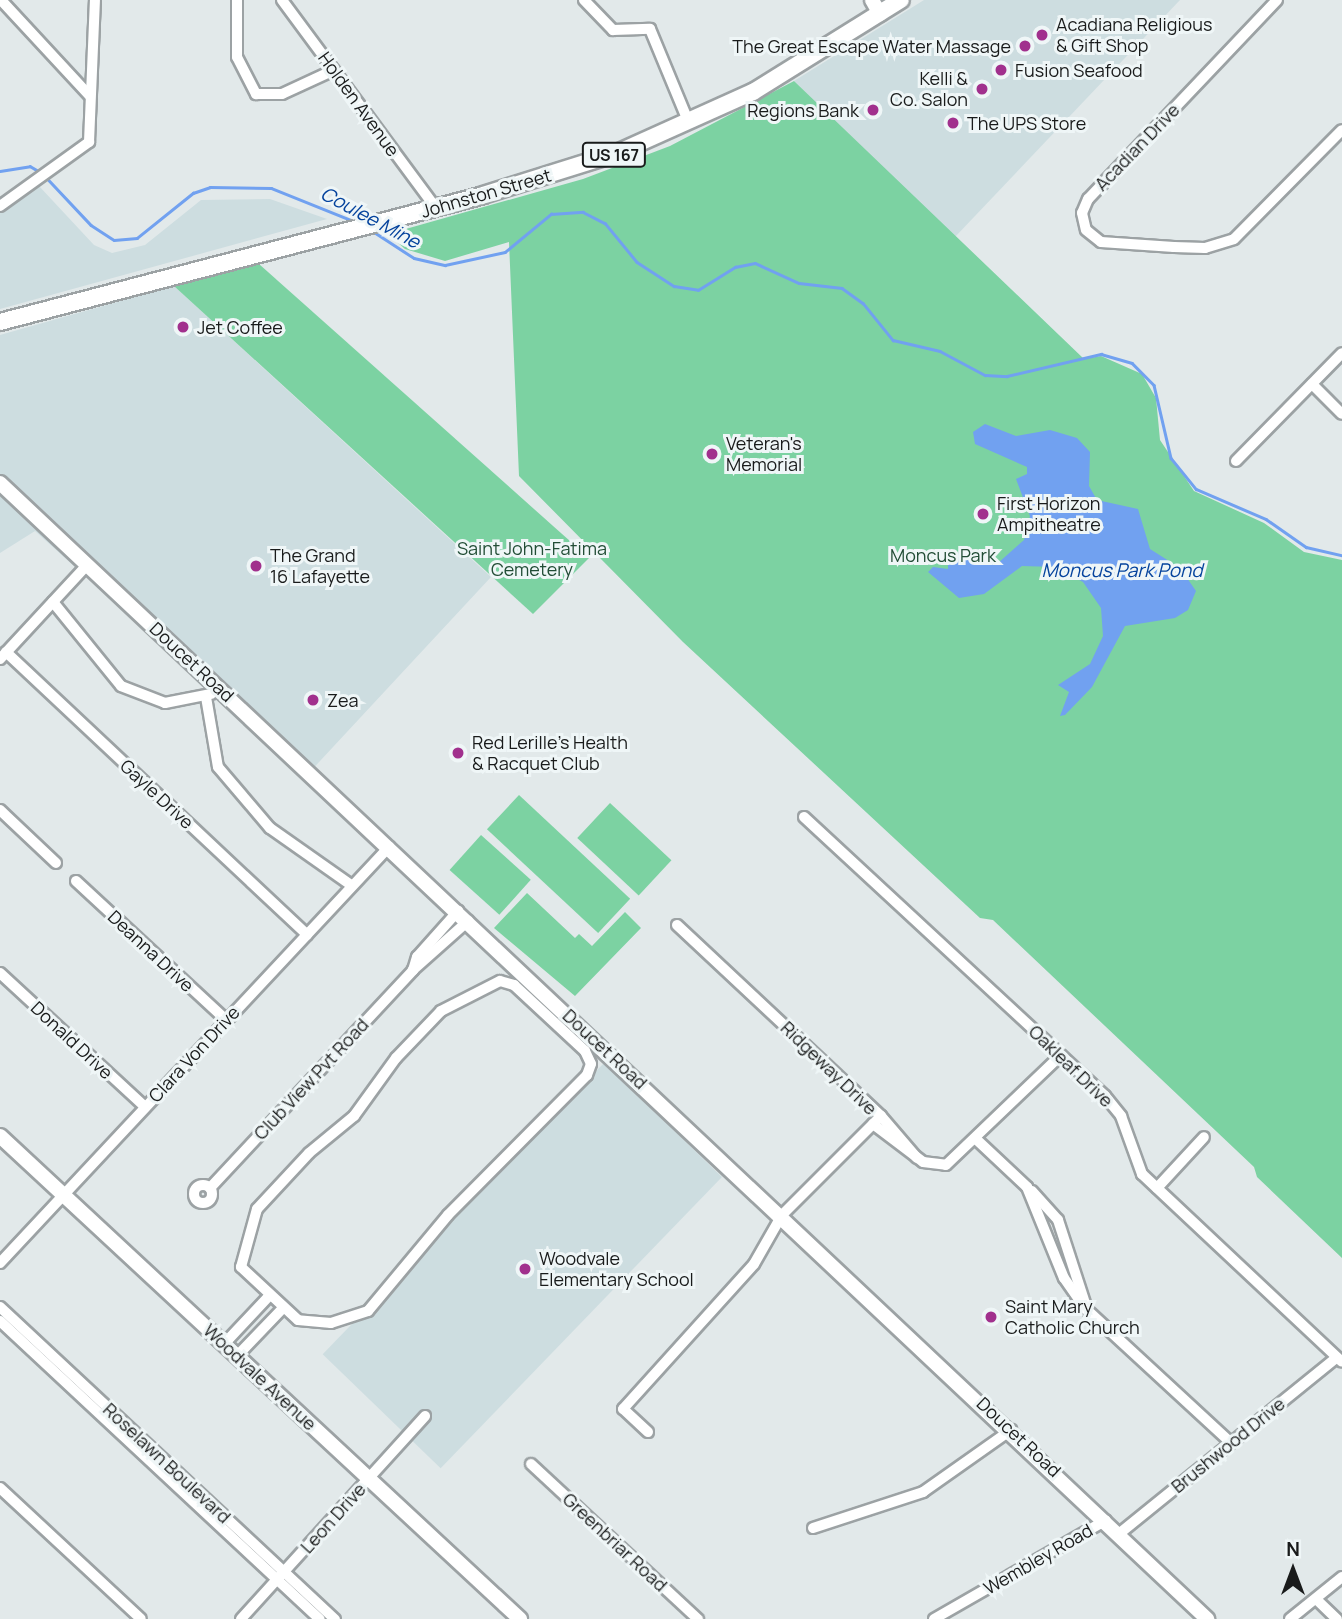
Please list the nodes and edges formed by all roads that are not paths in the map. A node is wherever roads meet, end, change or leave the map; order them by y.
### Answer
1 (1, 0) edge
2 (95, 0) edge
3 (237, 0) edge
4 (282, 0) edge
5 (584, 0) edge
6 (901, 0) edge
7 (1277, 0) edge
8 (876, 7) edge
9 (334, 70) junction
10 (90, 96) junction
11 (689, 122) junction
12 (1342, 130) edge
13 (0, 206) edge
14 (436, 208) junction
15 (0, 322) edge
16 (1342, 353) edge
17 (1312, 384) junction
18 (1342, 414) edge
19 (1236, 461) dead end
20 (0, 477) edge
21 (0, 483) edge
22 (44, 524) junction
23 (88, 564) junction
24 (53, 602) junction
25 (3, 656) edge
26 (219, 687) junction
27 (206, 697) junction
28 (0, 810) edge
29 (804, 817) dead end
30 (389, 847) junction
31 (56, 863) dead end
32 (76, 881) dead end
33 (351, 885) junction
34 (463, 916) junction
35 (677, 925) dead end
36 (307, 935) junction
37 (520, 969) junction
38 (0, 973) edge
39 (508, 981) junction
40 (226, 1020) junction
41 (1060, 1055) junction
42 (145, 1107) junction
43 (877, 1120) junction
44 (0, 1136) edge
45 (1204, 1137) dead end
46 (977, 1140) junction
47 (1027, 1187) junction
48 (210, 1188) dead end
49 (1157, 1188) junction
50 (64, 1195) junction
51 (782, 1215) junction
52 (0, 1263) edge
53 (269, 1296) junction
54 (0, 1307) edge
55 (283, 1308) junction
56 (1086, 1309) junction
57 (0, 1321) edge
58 (224, 1344) junction
59 (237, 1356) junction
60 (1339, 1359) edge
61 (53, 1364) junction
62 (425, 1416) dead end
63 (1011, 1430) junction
64 (648, 1432) dead end
65 (1231, 1443) junction
66 (531, 1464) dead end
67 (369, 1478) junction
68 (0, 1488) edge
69 (1106, 1520) junction
70 (813, 1528) dead end
71 (1121, 1533) junction
72 (281, 1576) junction
73 (1342, 1577) edge
74 (1316, 1599) junction
75 (141, 1619) edge
76 (241, 1619) edge
77 (320, 1619) edge
78 (335, 1619) edge
79 (520, 1619) edge
80 (698, 1619) edge
81 (933, 1619) edge
82 (1207, 1619) edge
83 (1290, 1619) edge
84 (1337, 1619) edge

1 - 10 street
2 - 10 street
3 - 9 street
4 - 9 street, Holden Avenue
5 - 11 street
6 - 8 main road, Johnston Street / US 167
7 - 12 street, Acadian Drive
8 - 11 main road, Johnston Street / US 167
9 - 14 street, Holden Avenue
10 - 13 street
11 - 14 main road, Johnston Street / US 167
14 - 15 main road, Johnston Street / US 167
16 - 17 street
17 - 18 street
17 - 19 street
20 - 22 street
21 - 22 street, Doucet Road
22 - 23 street, Doucet Road
23 - 24 street
23 - 26 street, Doucet Road
24 - 25 street
24 - 27 street
25 - 36 street, Gayle Drive
26 - 27 street
26 - 30 street, Doucet Road
27 - 33 street
28 - 31 street
29 - 41 street, Oakleaf Drive
30 - 33 street, Clara Von Drive
30 - 34 street, Doucet Road
32 - 40 street, Deanna Drive
33 - 36 street, Clara Von Drive
34 - 37 street, Doucet Road
34 - 48 street, Club View Pvt Road
35 - 43 street, Ridgeway Drive
36 - 40 street, Clara Von Drive
37 - 39 street
37 - 51 street, Doucet Road
38 - 42 street, Donald Drive
39 - 53 street
39 - 55 street
40 - 42 street, Clara Von Drive
41 - 46 street
41 - 49 street, Oakleaf Drive
42 - 50 street, Clara Von Drive
43 - 46 street
43 - 51 street, Ridgeway Drive
44 - 50 street, Woodvale Avenue
45 - 49 street
46 - 47 street
47 - 56 street
47 - 56 street
49 - 60 street, Oakleaf Drive
50 - 52 street, Clara Von Drive
50 - 58 street, Woodvale Avenue
51 - 63 street, Doucet Road
51 - 64 street, Ridgeway Drive
53 - 55 street
53 - 58 street
54 - 61 street, Roselawn Boulevard
55 - 59 street
56 - 65 street
57 - 61 street, Roselawn Boulevard
58 - 59 street, Woodvale Avenue
59 - 67 street, Woodvale Avenue
60 - 65 street, Brushwood Drive
61 - 72 street, Roselawn Boulevard
62 - 67 street, Leon Drive
63 - 69 street, Doucet Road
63 - 70 street
65 - 71 street, Brushwood Drive
66 - 80 street, Greenbriar Road
67 - 72 street, Leon Drive
67 - 79 street, Woodvale Avenue
68 - 75 street
69 - 71 street, Doucet Road
69 - 81 street, Wembley Road
71 - 82 street, Doucet Road
72 - 76 street, Leon Drive
72 - 77 street, Roselawn Boulevard
72 - 78 street, Roselawn Boulevard
73 - 74 street
74 - 83 street
74 - 84 street

